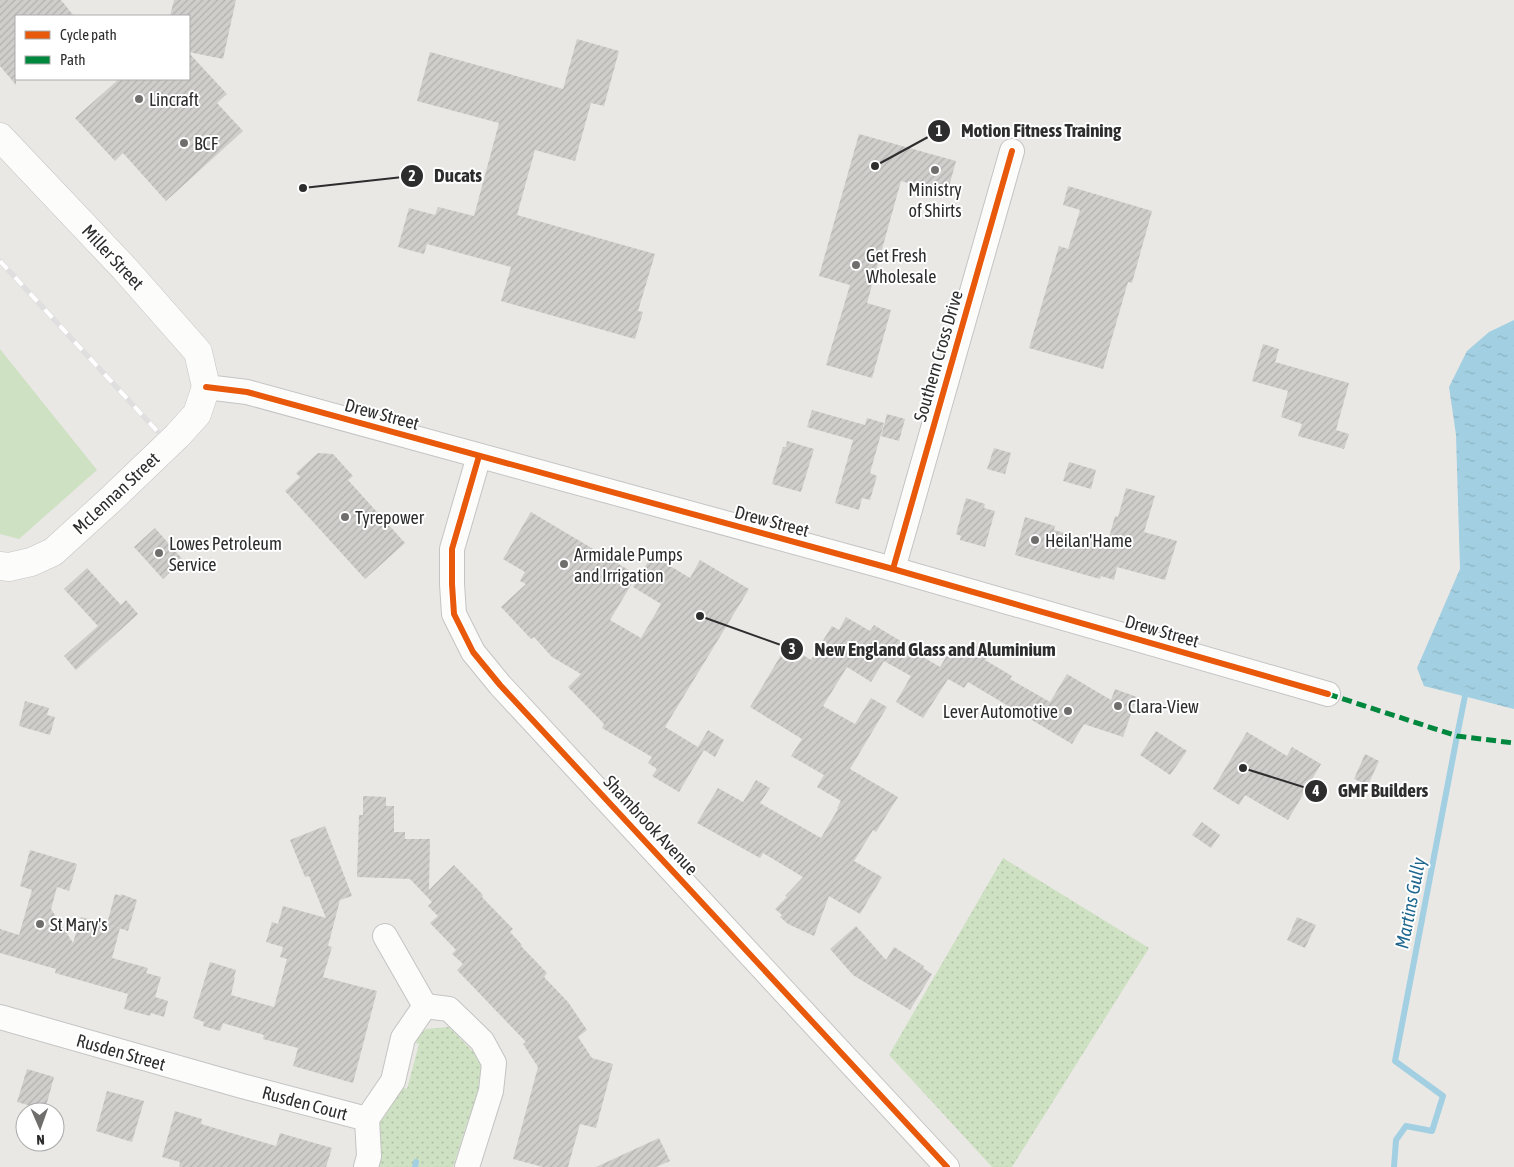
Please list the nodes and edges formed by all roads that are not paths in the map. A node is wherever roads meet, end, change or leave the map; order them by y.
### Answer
1 (0, 137) edge
2 (1012, 151) dead end
3 (206, 387) junction
4 (480, 456) junction
5 (0, 566) edge
6 (893, 569) junction
7 (1328, 694) dead end
8 (385, 936) dead end
9 (425, 1006) junction
10 (0, 1017) edge
11 (242, 1086) joint
12 (368, 1120) junction
13 (366, 1167) edge
14 (467, 1167) edge
15 (947, 1167) edge

1 - 3 street, Miller Street
2 - 6 street, Southern Cross Drive
3 - 4 street, Drew Street
3 - 5 street, McLennan Street
4 - 6 street, Drew Street
4 - 15 street, Shambrook Avenue
6 - 7 street, Drew Street
8 - 9 street
9 - 12 street, Rusden Court
9 - 14 street
10 - 11 street, Rusden Street
11 - 12 street, Rusden Court
12 - 13 street, Rusden Court

